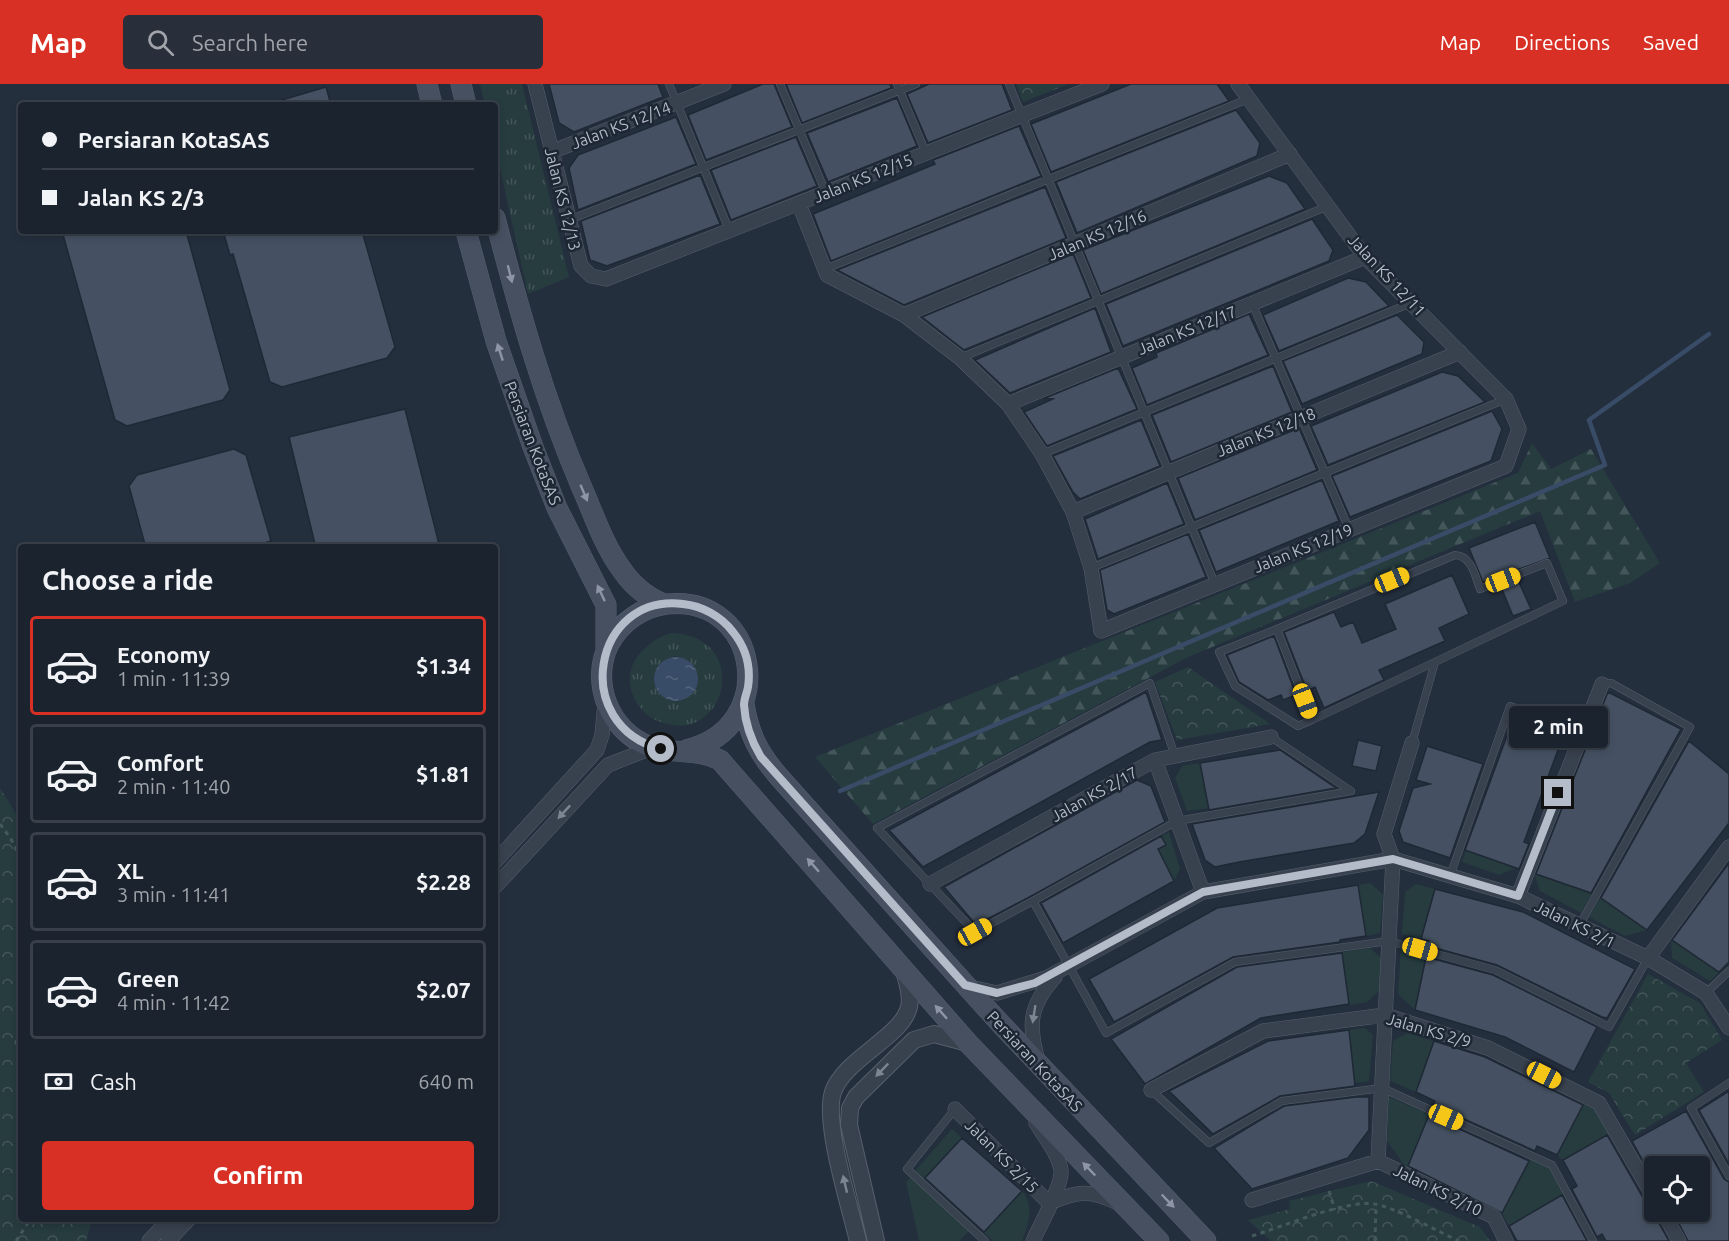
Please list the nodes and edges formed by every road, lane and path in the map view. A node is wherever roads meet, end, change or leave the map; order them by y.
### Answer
1 (426, 84) edge
2 (535, 84) edge
3 (669, 84) edge
4 (724, 84) edge
5 (780, 84) edge
6 (916, 84) edge
7 (1009, 84) edge
8 (1101, 84) edge
9 (1238, 84) edge
10 (898, 87) edge
11 (1248, 99) junction
12 (431, 102) edge
13 (676, 103) junction
14 (1022, 115) junction
15 (800, 130) junction
16 (551, 152) junction
17 (926, 153) junction
18 (1290, 154) junction
19 (703, 168) junction
20 (1048, 179) junction
21 (826, 193) junction
22 (799, 204) junction
23 (1328, 206) junction
24 (568, 221) junction
25 (498, 229) edge
26 (730, 232) junction
27 (467, 234) edge
28 (1074, 244) junction
29 (1365, 257) junction
30 (824, 269) junction
31 (625, 273) joint
32 (1096, 300) junction
33 (1252, 303) junction
34 (1411, 303) junction
35 (904, 315) junction
36 (1460, 352) junction
37 (960, 358) junction
38 (1120, 358) junction
39 (1276, 358) junction
40 (1506, 399) junction
41 (1008, 404) junction
42 (1144, 413) junction
43 (1303, 417) junction
44 (1042, 454) junction
45 (1506, 466) joint
46 (1169, 472) junction
47 (1326, 472) junction
48 (1073, 512) junction
49 (1192, 527) junction
50 (1349, 529) junction
51 (1091, 568) junction
52 (1215, 584) junction
53 (664, 604) junction
54 (1277, 629) junction
55 (606, 651) junction
56 (1435, 662) junction
57 (1602, 684) joint
58 (605, 701) junction
59 (744, 704) junction
60 (1312, 720) junction
61 (1582, 731) junction
62 (1271, 737) joint
63 (1412, 743) joint
64 (654, 747) junction
65 (686, 750) junction
66 (1175, 756) junction
67 (1155, 760) junction
68 (1177, 821) junction
69 (0, 824) edge
70 (1729, 847) edge
71 (18, 854) edge
72 (498, 859) edge
73 (1393, 859) junction
74 (1450, 876) junction
75 (498, 884) edge
76 (930, 884) junction
77 (1203, 892) junction
78 (1518, 896) junction
79 (1033, 901) junction
80 (1579, 926) junction
81 (1389, 941) junction
82 (1648, 958) junction
83 (1065, 969) junction
84 (904, 971) junction
85 (1729, 971) edge
86 (965, 985) junction
87 (1706, 993) junction
88 (1385, 1015) junction
89 (1729, 1028) edge
90 (968, 1043) junction
91 (1039, 1065) junction
92 (1729, 1083) edge
93 (1382, 1088) junction
94 (1151, 1090) joint
95 (1024, 1103) junction
96 (956, 1109) joint
97 (1378, 1161) junction
98 (1729, 1176) edge
99 (1324, 1177) junction
100 (1644, 1181) edge
101 (1252, 1200) dead end
102 (1049, 1203) junction
103 (1376, 1204) junction
104 (1125, 1206) junction
105 (1335, 1210) junction
106 (29, 1222) edge
107 (167, 1222) edge
108 (186, 1222) edge
109 (1668, 1222) edge
110 (1252, 1236) dead end
111 (16, 1241) edge
112 (149, 1241) edge
113 (168, 1241) edge
114 (858, 1241) edge
115 (876, 1241) edge
116 (985, 1241) edge
117 (1033, 1241) edge
118 (1159, 1241) edge
119 (1206, 1241) edge
120 (1375, 1241) edge
121 (1459, 1241) edge
122 (1506, 1241) edge
123 (1593, 1241) edge
124 (1678, 1241) edge

1 - 12 main road
2 - 16 street, Jalan KS 12/13
3 - 13 lane
4 - 13 street, Jalan KS 12/14
5 - 15 lane
6 - 10 lane
7 - 14 lane
8 - 14 street, Jalan KS 12/15
9 - 11 street, Jalan KS 12/11
10 - 15 lane
10 - 17 lane
11 - 18 street, Jalan KS 12/11
11 - 20 lane
13 - 16 street, Jalan KS 12/14
13 - 19 lane
14 - 17 street, Jalan KS 12/15
14 - 20 lane
15 - 19 lane
15 - 21 lane
16 - 24 street, Jalan KS 12/13
17 - 21 street, Jalan KS 12/15
18 - 23 street, Jalan KS 12/11
18 - 28 street, Jalan KS 12/16
19 - 24 lane
19 - 26 lane
20 - 28 lane
20 - 30 lane
21 - 22 street, Jalan KS 12/15
22 - 26 street, Jalan KS 12/15
22 - 30 street
23 - 29 street, Jalan KS 12/11
23 - 32 lane
24 - 31 street, Jalan KS 12/13
25 -> 53 main road, Persiaran KotaSAS
26 - 31 street, Jalan KS 12/15
55 -> 27 main road, Persiaran KotaSAS
28 - 32 lane
28 - 35 street, Jalan KS 12/16
29 - 33 street, Jalan KS 12/17
29 - 34 street, Jalan KS 12/11
30 - 35 street
32 - 37 lane
32 - 38 lane
33 - 38 street, Jalan KS 12/17
33 - 39 lane
34 - 36 street, Jalan KS 12/11
34 - 39 lane
35 - 37 street
36 - 40 street, Jalan KS 12/11
36 - 43 street, Jalan KS 12/18
37 - 41 street
38 - 41 street, Jalan KS 12/17
38 - 42 lane
39 - 42 lane
39 - 43 lane
40 - 45 street, Jalan KS 12/11
40 - 47 lane
41 - 44 street
42 - 44 lane
42 - 46 lane
43 - 46 street, Jalan KS 12/18
43 - 47 lane
44 - 48 street
45 - 50 street, Jalan KS 12/19
46 - 48 street, Jalan KS 12/18
46 - 49 lane
47 - 49 lane
47 - 50 lane
48 - 51 street
49 - 51 lane
49 - 52 lane
50 - 52 street, Jalan KS 12/19
51 - 52 street, Jalan KS 12/19
53 - 55 main road, Persiaran KotaSAS
53 - 59 main road, Persiaran KotaSAS
54 - 56 lane
54 - 60 lane
54 - 60 lane
55 - 58 main road, Persiaran KotaSAS
56 - 60 lane
56 - 63 lane
57 - 61 street
57 - 80 lane
58 - 64 main road, Persiaran KotaSAS
58 - 72 street
59 - 65 main road, Persiaran KotaSAS
59 - 86 main road, Persiaran KotaSAS
61 - 74 lane
61 - 78 street
62 - 66 street, Jalan KS 2/17
62 - 68 lane
63 - 73 street
64 - 65 main road, Persiaran KotaSAS
64 -> 75 street
84 -> 65 main road, Persiaran KotaSAS
66 - 67 street, Jalan KS 2/17
66 - 76 lane
67 - 68 street
67 - 76 street, Jalan KS 2/17
68 - 77 street
68 - 79 lane
69 - 71 path
70 - 82 street
73 - 74 street, Jalan KS 2/1
73 - 77 street, Jalan KS 2/1
73 - 81 street
74 - 78 street, Jalan KS 2/1
76 - 79 lane
77 - 83 street, Jalan KS 2/1
78 - 80 street, Jalan KS 2/1
79 - 83 lane
80 - 82 street, Jalan KS 2/1
81 - 82 lane
81 - 83 lane
81 - 88 street
82 - 87 street, Jalan KS 2/1
83 - 86 street, Jalan KS 2/1
83 -> 91 street
90 -> 84 main road, Persiaran KotaSAS
114 -> 84 street
85 - 87 lane
86 - 91 main road, Persiaran KotaSAS
87 - 89 street, Jalan KS 2/1
88 - 93 street
88 - 94 street, Jalan KS 2/9
88 - 100 street, Jalan KS 2/9
90 - 95 main road, Persiaran KotaSAS
90 -> 115 street
91 -> 119 main road, Persiaran KotaSAS
92 - 98 lane
93 - 94 lane
93 - 97 street
93 - 123 lane
95 - 102 street
104 -> 95 main road, Persiaran KotaSAS
96 - 102 street, Jalan KS 2/15
96 - 116 lane
97 - 99 street, Jalan KS 2/10
97 - 122 street, Jalan KS 2/10
99 - 101 street, Jalan KS 2/10
99 - 105 path
102 - 104 street
102 - 117 street
103 - 105 path
103 - 120 path
103 - 121 path
104 - 118 main road, Persiaran KotaSAS
105 - 110 path
106 - 111 path
107 - 112 street
108 - 113 street
109 - 124 street

